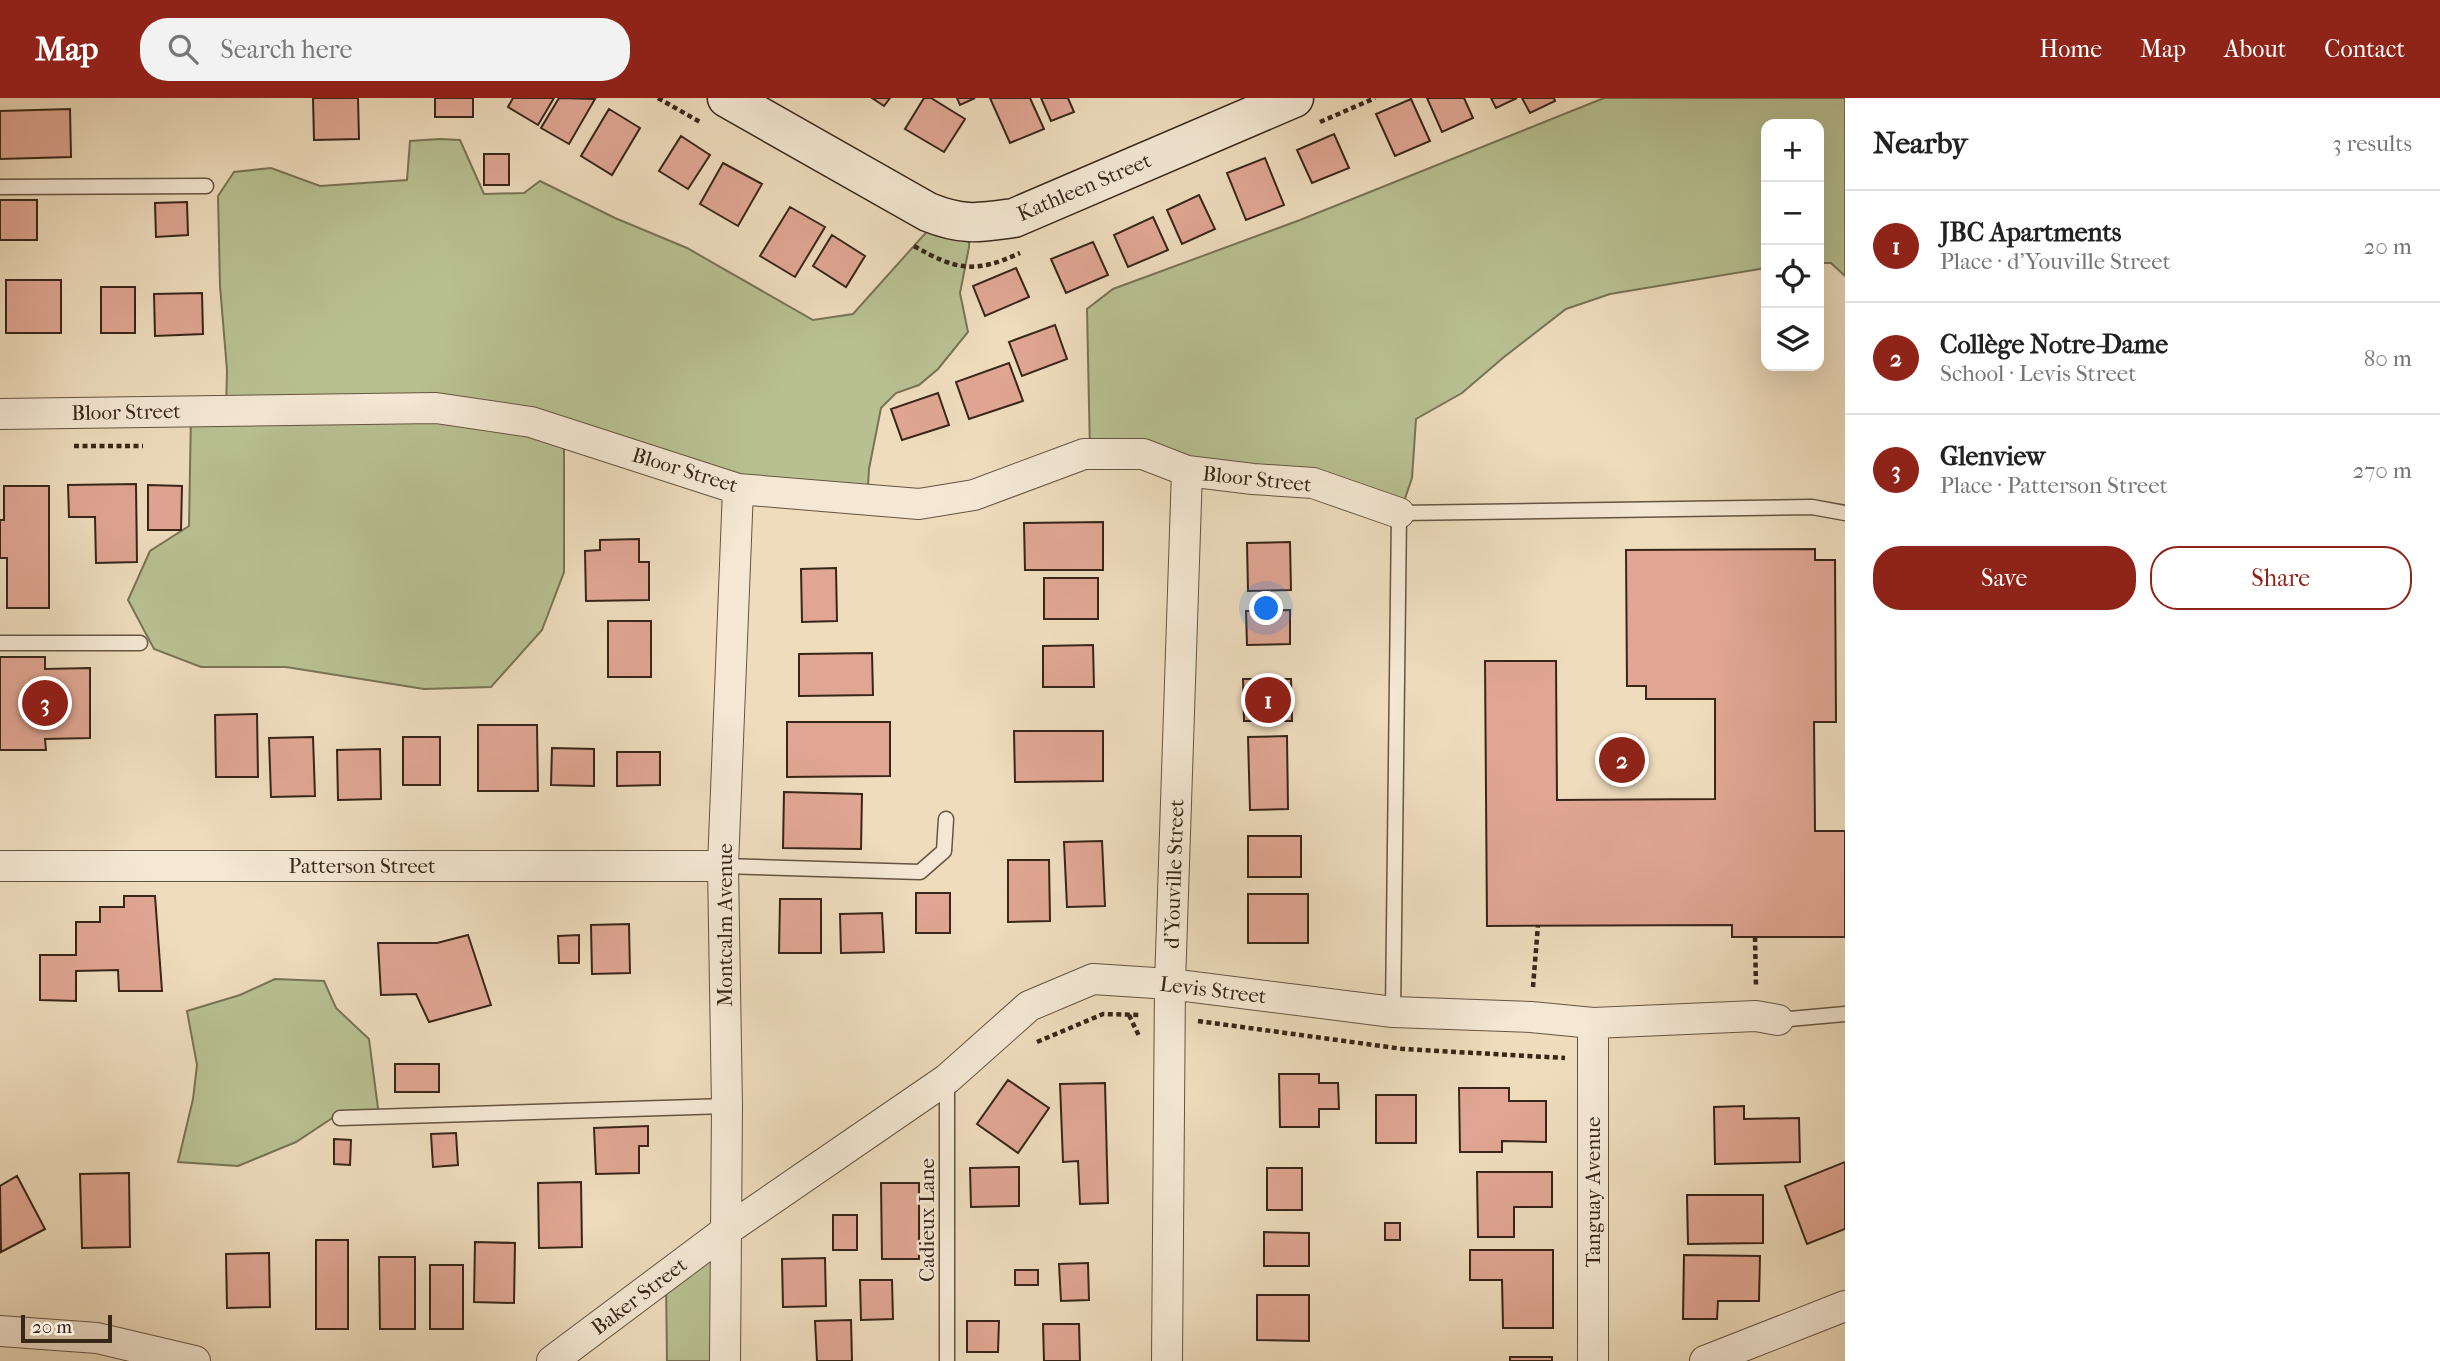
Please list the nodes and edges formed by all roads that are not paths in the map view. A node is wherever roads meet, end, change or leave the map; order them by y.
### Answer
1 (727, 98) edge
2 (1294, 98) edge
3 (206, 186) dead end
4 (0, 187) edge
5 (0, 414) edge
6 (1187, 471) junction
7 (738, 489) junction
8 (1399, 513) junction
9 (1845, 513) edge
10 (0, 643) edge
11 (140, 643) dead end
12 (946, 819) dead end
13 (0, 866) edge
14 (723, 866) junction
15 (1170, 984) junction
16 (1393, 1012) junction
17 (1845, 1014) edge
18 (1767, 1018) joint
19 (1593, 1023) junction
20 (947, 1079) junction
21 (727, 1106) junction
22 (340, 1118) dead end
23 (727, 1230) junction
24 (1845, 1306) edge
25 (0, 1331) edge
26 (195, 1361) edge
27 (552, 1361) edge
28 (725, 1361) edge
29 (947, 1361) edge
30 (1167, 1361) edge
31 (1593, 1361) edge
32 (1705, 1361) edge

1 - 2 street, Kathleen Street
3 - 4 lane
5 - 7 street, Bloor Street
6 - 7 street, Bloor Street
6 - 8 street, Bloor Street
6 - 15 street, d'Youville Street
7 - 14 street, Montcalm Avenue
8 - 9 lane
8 - 16 lane
10 - 11 lane
12 - 14 lane
13 - 14 street, Patterson Street
14 - 21 street, Montcalm Avenue
15 - 16 street, Levis Street
15 - 20 street, Levis Street
15 - 30 street, d'Youville Street
16 - 19 street, Levis Street
17 - 18 lane
18 - 19 street, Levis Street
19 - 31 street, Tanguay Avenue
20 - 23 street, Levis Street
20 - 29 lane, Cadieux Lane
21 - 22 lane
21 - 23 street, Montcalm Avenue
23 - 27 street, Baker Street
23 - 28 street, Montcalm Avenue
24 - 32 street
25 - 26 street

